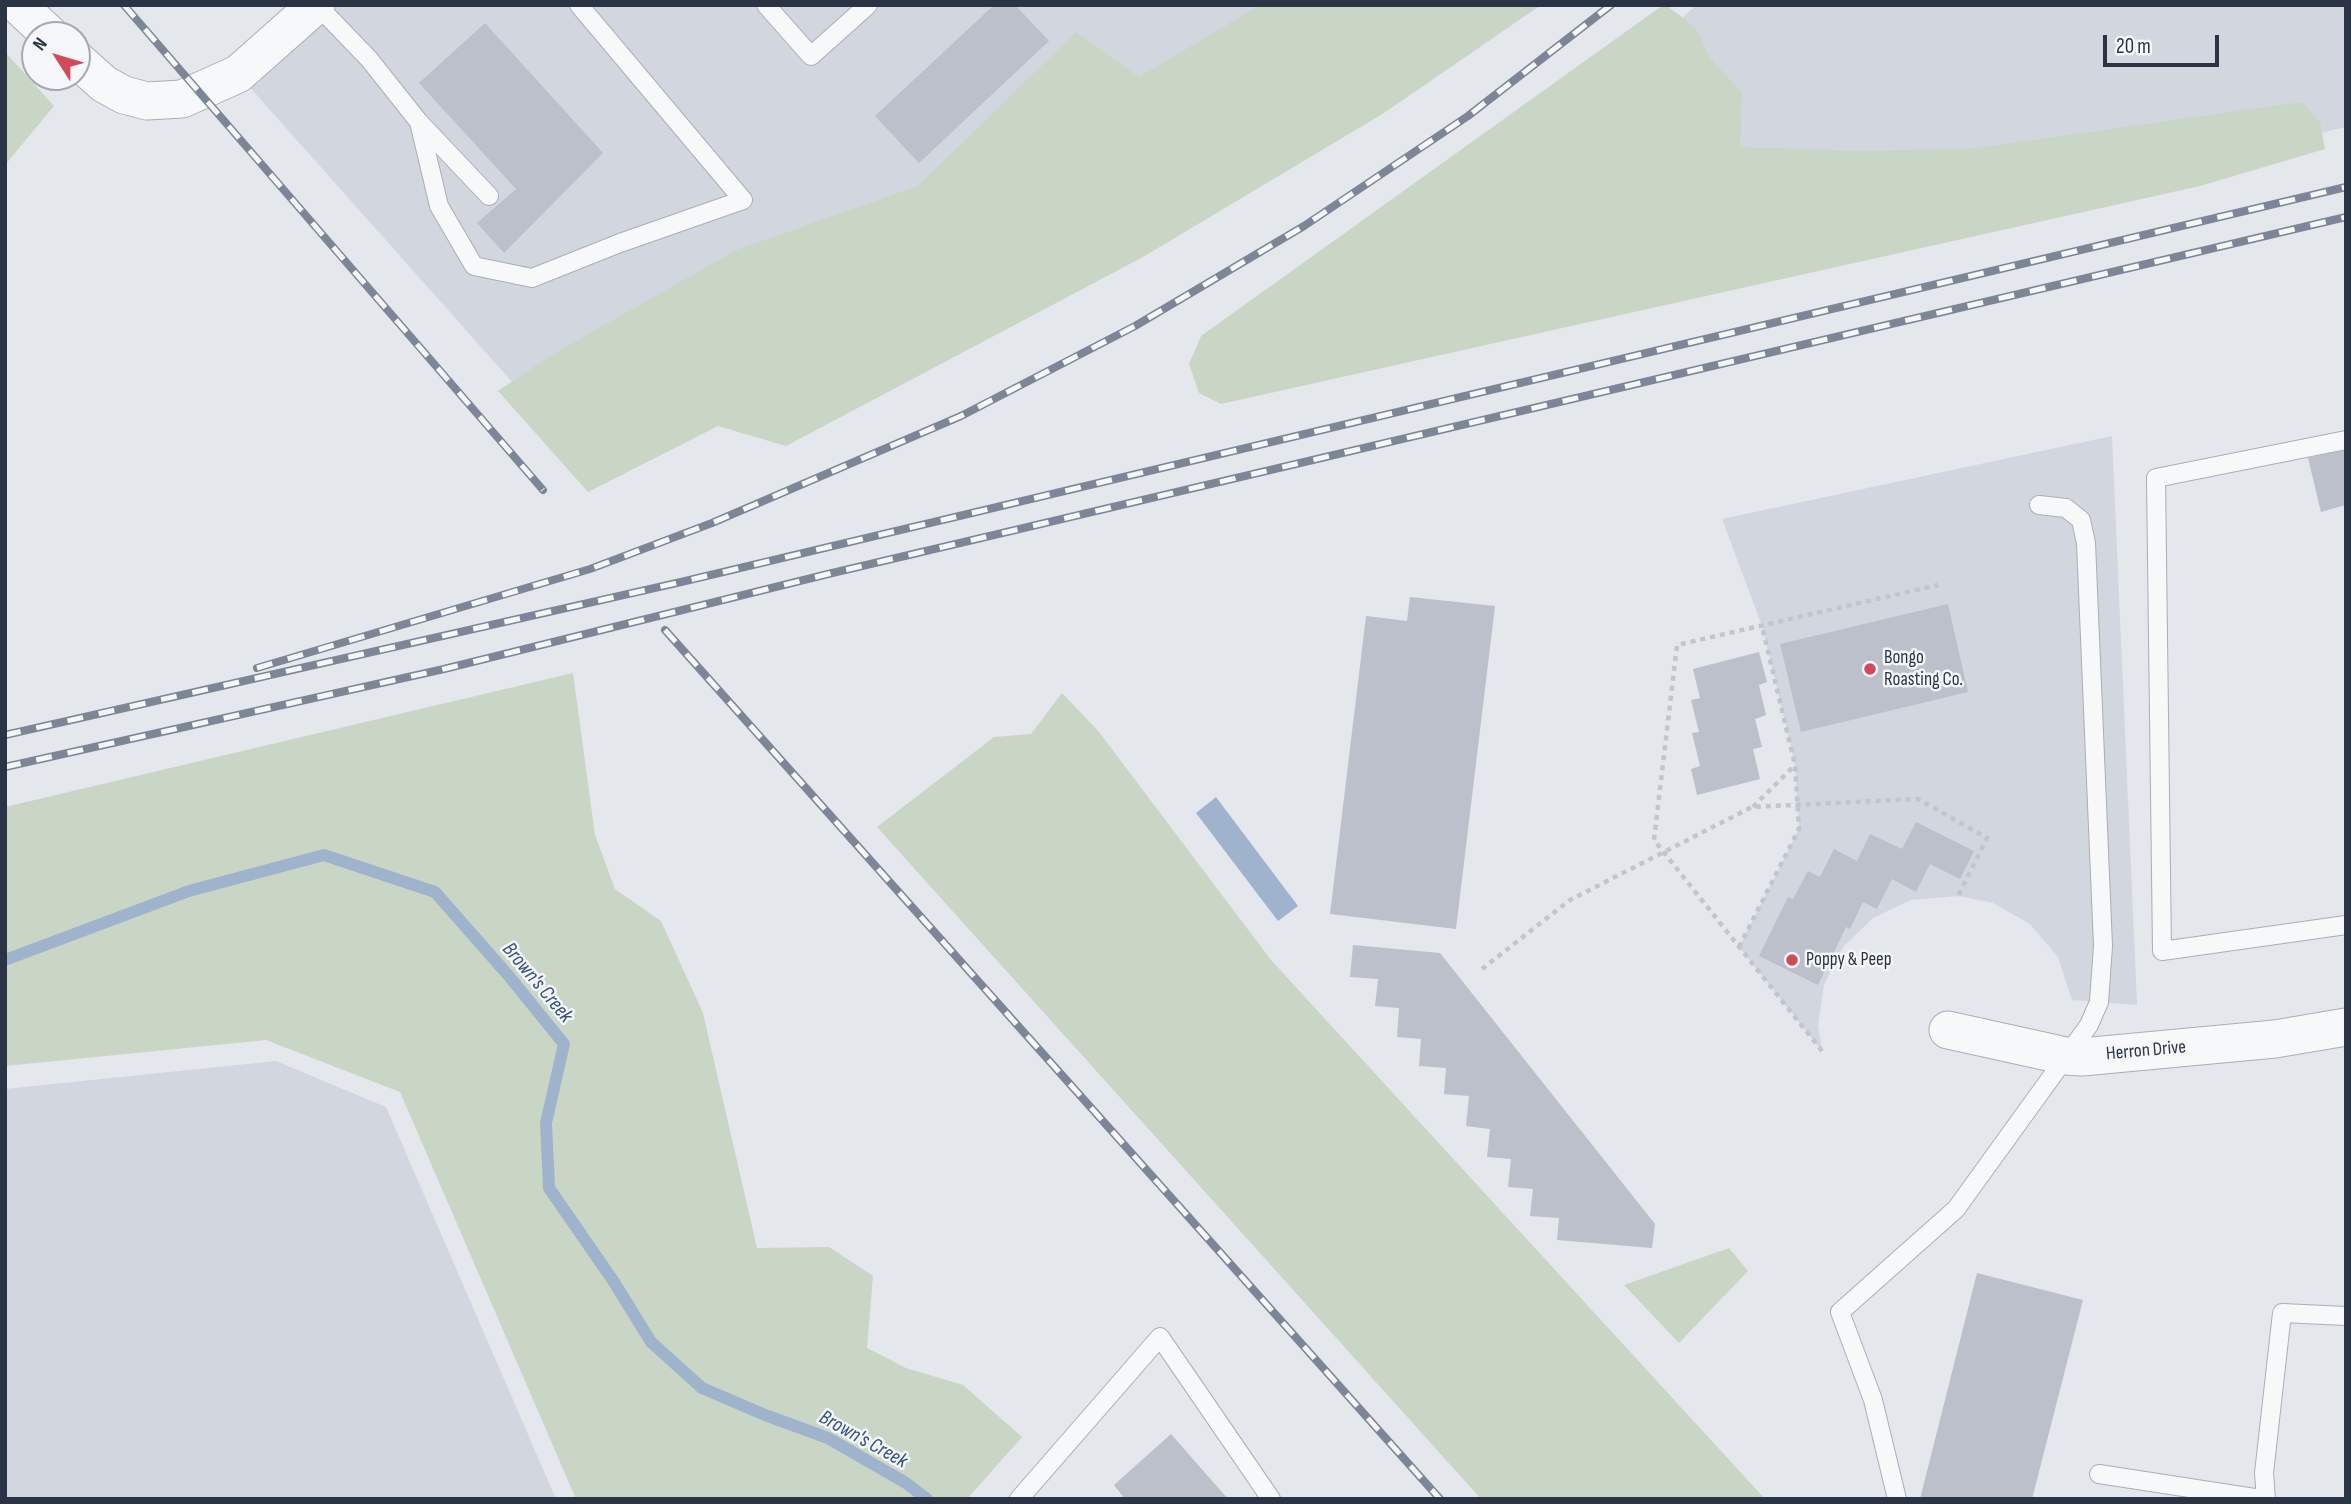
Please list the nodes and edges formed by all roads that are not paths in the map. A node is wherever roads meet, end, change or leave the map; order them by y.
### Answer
1 (18, 5) edge
2 (317, 5) edge
3 (579, 5) edge
4 (766, 5) edge
5 (869, 5) edge
6 (35, 21) edge
7 (91, 72) edge
8 (419, 122) junction
9 (489, 196) dead end
10 (2346, 440) edge
11 (2039, 505) dead end
12 (2346, 925) edge
13 (2346, 1027) edge
14 (1948, 1030) dead end
15 (2066, 1056) junction
16 (2346, 1316) edge
17 (2099, 1474) dead end
18 (1019, 1499) edge
19 (1271, 1499) edge
20 (1897, 1499) edge
21 (2264, 1499) edge

1 - 6 street
2 - 7 street
2 - 8 lane
3 - 8 lane
4 - 5 lane
8 - 9 lane
10 - 12 lane
11 - 15 lane
13 - 15 street, Herron Drive
14 - 15 street, Herron Drive
15 - 20 lane
16 - 21 lane
17 - 21 lane
18 - 19 lane

